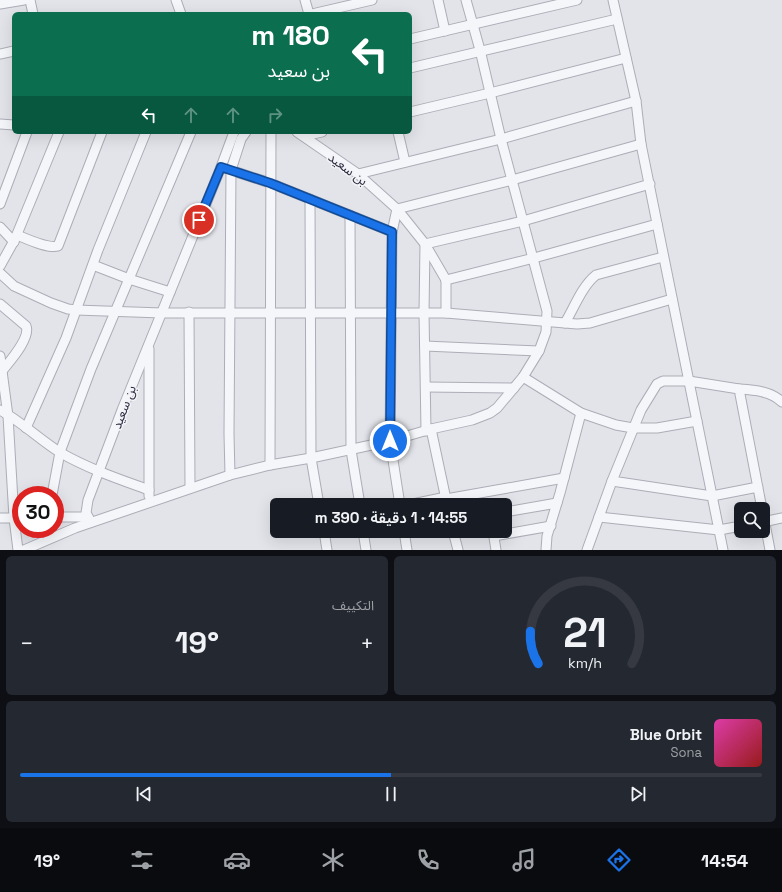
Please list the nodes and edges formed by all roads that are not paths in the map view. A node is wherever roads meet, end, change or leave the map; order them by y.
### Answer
1 (24, 0) edge
2 (30, 0) edge
3 (176, 0) edge
4 (305, 0) edge
5 (372, 0) edge
6 (438, 0) edge
7 (466, 0) edge
8 (577, 0) edge
9 (613, 0) edge
10 (0, 4) edge
11 (33, 12) edge
12 (180, 12) edge
13 (308, 12) edge
14 (321, 12) edge
15 (618, 19) junction
16 (473, 25) junction
17 (445, 31) junction
18 (412, 39) edge
19 (480, 50) junction
20 (12, 51) edge
21 (0, 54) edge
22 (626, 58) junction
23 (412, 67) edge
24 (490, 93) junction
25 (636, 101) junction
26 (412, 112) edge
27 (0, 124) edge
28 (12, 126) edge
29 (26, 134) edge
30 (59, 134) edge
31 (101, 134) edge
32 (145, 134) edge
33 (190, 134) edge
34 (233, 134) edge
35 (245, 134) edge
36 (271, 134) edge
37 (300, 134) edge
38 (398, 134) edge
39 (501, 139) junction
40 (641, 144) junction
41 (405, 162) junction
42 (221, 167) junction
43 (231, 170) junction
44 (358, 174) junction
45 (512, 180) junction
46 (270, 183) junction
47 (650, 184) junction
48 (310, 199) junction
49 (0, 204) edge
50 (397, 209) junction
51 (350, 215) junction
52 (523, 221) junction
53 (657, 224) junction
54 (0, 227) edge
55 (392, 232) junction
56 (16, 238) junction
57 (425, 244) junction
58 (663, 257) junction
59 (534, 258) junction
60 (93, 265) junction
61 (0, 266) edge
62 (0, 273) edge
63 (129, 279) junction
64 (446, 280) junction
65 (170, 292) junction
66 (672, 298) junction
67 (0, 304) edge
68 (76, 310) junction
69 (115, 311) junction
70 (189, 312) junction
71 (230, 312) junction
72 (162, 313) junction
73 (270, 313) junction
74 (424, 313) junction
75 (446, 313) junction
76 (310, 314) junction
77 (351, 314) junction
78 (390, 314) junction
79 (547, 323) junction
80 (565, 323) junction
81 (149, 343) junction
82 (425, 346) junction
83 (538, 351) junction
84 (0, 356) edge
85 (2, 371) junction
86 (523, 377) junction
87 (689, 381) junction
88 (426, 387) junction
89 (514, 388) junction
90 (739, 389) junction
91 (782, 402) edge
92 (0, 410) edge
93 (581, 413) junction
94 (8, 416) junction
95 (697, 421) junction
96 (26, 428) junction
97 (633, 428) junction
98 (429, 430) junction
99 (390, 441) junction
100 (351, 450) junction
101 (60, 452) junction
102 (311, 458) junction
103 (270, 465) junction
104 (99, 472) junction
105 (230, 474) junction
106 (564, 478) junction
107 (612, 481) junction
108 (15, 486) edge
109 (54, 486) edge
110 (758, 487) junction
111 (190, 488) junction
112 (149, 490) junction
113 (712, 496) junction
114 (318, 498) edge
115 (359, 498) edge
116 (399, 498) edge
117 (446, 498) edge
118 (458, 498) edge
119 (149, 502) junction
120 (761, 502) edge
121 (558, 503) junction
122 (512, 511) edge
123 (599, 517) junction
124 (0, 518) edge
125 (12, 518) edge
126 (64, 518) edge
127 (782, 518) edge
128 (770, 519) edge
129 (89, 520) junction
130 (551, 526) junction
131 (734, 527) edge
132 (719, 530) junction
133 (512, 531) edge
134 (18, 538) edge
135 (325, 538) edge
136 (364, 538) edge
137 (405, 538) edge
138 (455, 538) edge
139 (494, 538) edge
140 (768, 538) edge
141 (18, 550) edge
142 (24, 550) edge
143 (327, 550) edge
144 (366, 550) edge
145 (408, 550) edge
146 (458, 550) edge
147 (496, 550) edge
148 (546, 550) edge
149 (587, 550) edge
150 (591, 550) edge
151 (723, 550) edge
152 (770, 550) edge

1 - 10 street
2 - 11 street
3 - 12 street
4 - 13 street
5 - 14 street
6 - 17 street
7 - 16 street
8 - 16 street
9 - 15 street
15 - 19 street
15 - 22 street
16 - 17 street
16 - 19 street
17 - 18 street
19 - 23 street
19 - 24 street
20 - 21 street
22 - 24 street
22 - 25 street
24 - 26 street
24 - 39 street
25 - 39 street
25 - 40 street
27 - 28 street
29 - 49 street
30 - 56 street
31 - 56 street
32 - 60 street
33 - 63 street
34 - 42 street, بن سعيد
35 - 43 street
36 - 46 street
37 - 44 street, بن سعيد
38 - 41 street
39 - 41 street
39 - 45 street
40 - 45 street
40 - 47 street
41 - 44 street
42 - 43 street
42 - 65 street, بن سعيد
43 - 46 street
43 - 71 street
44 - 50 street, بن سعيد
45 - 50 street
45 - 52 street
46 - 48 street
46 - 73 street
47 - 52 street
47 - 53 street
48 - 51 street
48 - 76 street
50 - 55 street
50 - 57 street, بن سعيد
51 - 55 street
51 - 77 street
52 - 57 street
52 - 59 street
53 - 58 street
53 - 59 street
54 - 56 street
55 - 78 street
56 - 61 street
57 - 64 street, بن سعيد
57 - 74 street
58 - 66 street
58 - 80 street
59 - 64 street
59 - 79 street
60 - 63 street
60 - 68 street
62 - 68 street
63 - 65 street
63 - 69 street
64 - 75 street
65 - 72 street, بن سعيد
66 - 80 street
66 - 87 street
67 - 85 street
68 - 69 street
68 - 96 street
69 - 72 street
69 - 101 street
70 - 71 street
70 - 72 street
70 - 111 street
71 - 73 street
71 - 105 street
72 - 81 street, بن سعيد
73 - 76 street
73 - 103 street
74 - 75 street
74 - 78 street
74 - 82 street
75 - 79 street
76 - 77 street
76 - 102 street
77 - 78 street
77 - 100 street
78 - 99 street
79 - 80 street
79 - 83 street
81 - 104 street, بن سعيد
81 - 112 street
82 - 83 street
82 - 88 street
83 - 86 street
84 - 85 street
85 - 94 street
86 - 89 street
86 - 93 street
87 - 90 street
87 - 95 street
87 - 97 street
88 - 89 street
88 - 98 street
89 - 98 street
90 - 91 street
90 - 110 street
92 - 94 street
93 - 97 street
93 - 106 street
94 - 96 street
94 - 108 street
95 - 97 street
95 - 113 street
96 - 101 street
97 - 107 street
98 - 99 street
98 - 117 street
99 - 100 street
99 - 116 street
100 - 102 street
100 - 115 street
101 - 104 street
101 - 109 street
102 - 103 street
102 - 114 street
103 - 105 street
104 - 112 street
104 - 129 street, بن سعيد
105 - 111 street
106 - 118 street
106 - 121 street
107 - 113 street
107 - 123 street
110 - 113 street
110 - 120 street
111 - 119 street
112 - 119 street
113 - 132 street
119 - 129 street
121 - 122 street
121 - 130 street
123 - 132 street
123 - 149 street
124 - 125 street
126 - 129 street
127 - 128 street
129 - 142 street
130 - 133 street
130 - 148 street
131 - 132 street
132 - 151 street
134 - 141 street
135 - 143 street
136 - 144 street
137 - 145 street
138 - 146 street
139 - 147 street
140 - 152 street
149 - 150 street

